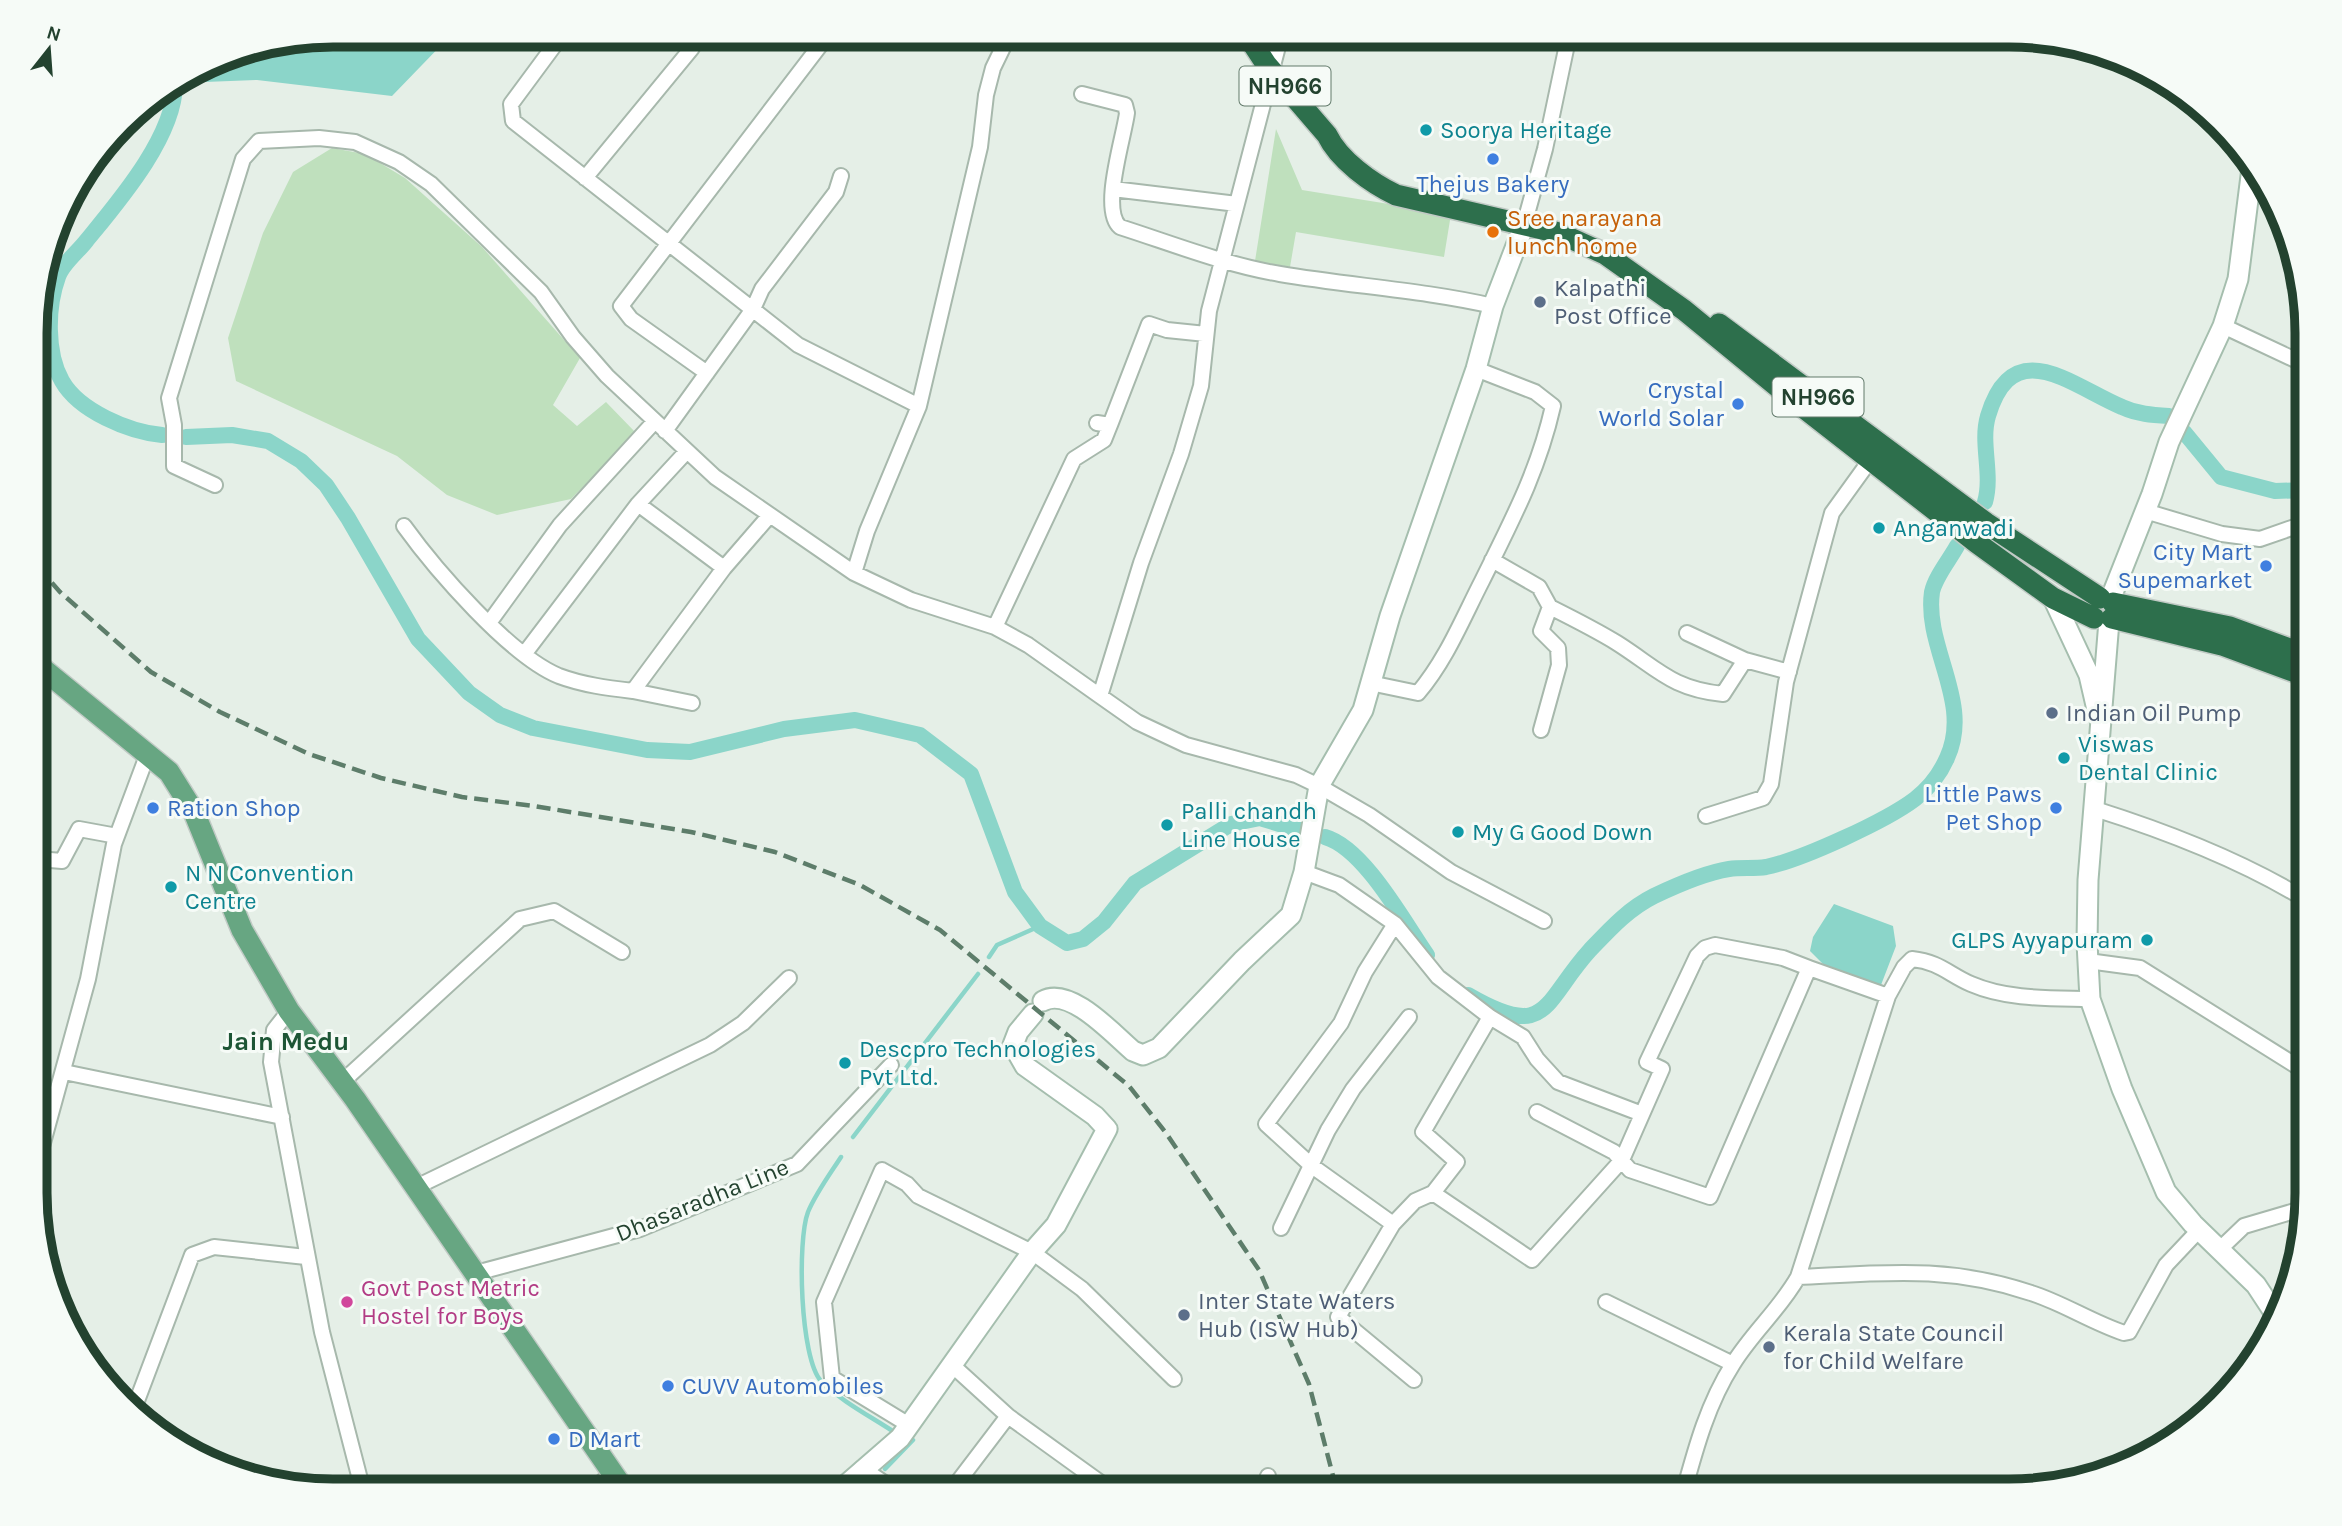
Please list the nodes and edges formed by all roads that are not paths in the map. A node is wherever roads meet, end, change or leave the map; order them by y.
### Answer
1 (553, 47) edge
2 (819, 47) edge
3 (1003, 47) edge
4 (1255, 47) edge
5 (1278, 47) edge
6 (1566, 47) edge
7 (692, 48) dead end
8 (1272, 71) junction
9 (1082, 93) dead end
10 (841, 176) dead end
11 (585, 178) junction
12 (2250, 181) edge
13 (1113, 188) junction
14 (1237, 204) junction
15 (1525, 220) junction
16 (670, 245) junction
17 (1223, 260) junction
18 (1493, 306) junction
19 (753, 309) junction
20 (2222, 326) junction
21 (1206, 334) junction
22 (2295, 360) edge
23 (1476, 369) junction
24 (707, 373) junction
25 (919, 405) junction
26 (660, 426) junction
27 (687, 451) junction
28 (1871, 459) junction
29 (215, 485) dead end
30 (638, 504) junction
31 (2145, 511) junction
32 (771, 515) junction
33 (404, 526) dead end
34 (2295, 527) edge
35 (1492, 560) junction
36 (724, 568) junction
37 (854, 573) junction
38 (2053, 598) junction
39 (1550, 607) junction
40 (2106, 610) junction
41 (489, 623) junction
42 (995, 627) junction
43 (1687, 633) dead end
44 (2295, 651) edge
45 (525, 653) junction
46 (1745, 660) junction
47 (1789, 672) junction
48 (2295, 672) edge
49 (47, 674) edge
50 (1370, 683) junction
51 (633, 691) junction
52 (1100, 696) junction
53 (692, 703) dead end
54 (1541, 730) dead end
55 (2102, 732) junction
56 (148, 753) junction
57 (1320, 786) junction
58 (2095, 809) junction
59 (1706, 816) dead end
60 (117, 836) junction
61 (47, 860) edge
62 (1304, 872) junction
63 (2295, 893) edge
64 (1544, 921) dead end
65 (1395, 924) junction
66 (622, 952) dead end
67 (2088, 961) junction
68 (1810, 968) junction
69 (789, 978) dead end
70 (1888, 996) junction
71 (2090, 999) junction
72 (289, 1011) junction
73 (1409, 1017) dead end
74 (1490, 1017) junction
75 (891, 1065) dead end
76 (2295, 1065) edge
77 (64, 1072) junction
78 (342, 1082) junction
79 (1537, 1112) dead end
80 (1642, 1114) junction
81 (282, 1117) junction
82 (47, 1128) edge
83 (1622, 1160) junction
84 (1311, 1166) junction
85 (414, 1188) junction
86 (1433, 1193) junction
87 (2294, 1213) edge
88 (1393, 1224) junction
89 (1281, 1228) dead end
90 (2200, 1229) junction
91 (2221, 1248) junction
92 (1032, 1252) junction
93 (306, 1257) junction
94 (476, 1273) junction
95 (1798, 1277) junction
96 (1606, 1301) dead end
97 (2271, 1307) edge
98 (1733, 1364) junction
99 (953, 1365) junction
100 (1174, 1379) dead end
101 (1414, 1380) dead end
102 (137, 1401) edge
103 (1008, 1416) junction
104 (909, 1424) junction
105 (862, 1468) junction
106 (613, 1472) junction
107 (360, 1479) edge
108 (605, 1479) edge
109 (617, 1479) edge
110 (851, 1479) edge
111 (878, 1479) edge
112 (960, 1479) edge
113 (1095, 1479) edge
114 (1687, 1479) edge

1 - 11 street
2 - 16 street
3 - 25 street
4 - 8 highway, NH966
5 - 8 street
6 - 15 street
7 - 11 street
8 - 14 street
8 - 15 highway, NH966
9 - 13 street
10 - 19 street
11 - 16 street
12 - 20 street
13 - 14 street
13 - 17 street
14 - 17 street
15 - 18 street
15 - 28 highway, NH966
15 - 40 highway, NH966
16 - 19 street
16 - 24 street
17 - 18 street
17 - 21 street
18 - 23 street
19 - 24 street
19 - 25 street
20 - 22 street
20 - 31 street
21 - 42 street
21 - 52 street
23 - 35 street
23 - 50 street
24 - 26 street
25 - 37 street
26 - 27 street
26 - 29 street
26 - 41 street
27 - 30 street
27 - 32 street
28 - 38 highway, NH966
28 - 47 street
30 - 36 street
30 - 45 street
31 - 34 street
31 - 40 street
32 - 36 street
32 - 37 street
33 - 41 street
35 - 39 street
35 - 50 street
36 - 51 street
37 - 42 street
38 - 40 highway, NH966
38 - 55 street
39 - 46 street
39 - 54 street
40 - 44 highway, NH966
40 - 48 highway, NH966
40 - 55 street
41 - 45 street
42 - 52 street
43 - 46 street
45 - 51 street
46 - 47 street
47 - 59 street
49 - 56 main road
50 - 57 street
51 - 53 street
52 - 57 street
55 - 58 street
56 - 60 street
56 - 72 main road
57 - 62 street
57 - 64 street
58 - 63 street
58 - 67 street
60 - 61 street
60 - 77 street
62 - 65 street
62 - 92 street
65 - 74 street
65 - 84 street
66 - 78 street
67 - 71 street
67 - 76 street
68 - 70 street
68 - 80 street
68 - 83 street
69 - 85 street
70 - 71 street
70 - 95 street
71 - 90 street
72 - 78 main road
72 - 81 street
73 - 84 street
74 - 80 street
74 - 86 street
75 - 94 street, Dhasaradha Line
77 - 81 street
77 - 82 street
78 - 85 main road
79 - 83 street
80 - 83 street
81 - 93 street
83 - 86 street
84 - 88 street
84 - 89 street
85 - 94 main road
86 - 88 street
87 - 91 street
88 - 101 street
90 - 91 street
90 - 95 street
91 - 97 street
92 - 99 street
92 - 100 street
92 - 104 street
93 - 102 street
93 - 107 street
94 - 106 main road
95 - 98 street
96 - 98 street
98 - 114 street
99 - 103 street
99 - 104 street
103 - 112 street
103 - 113 street
104 - 105 street
105 - 110 street
105 - 111 street
106 - 108 street
106 - 109 main road

